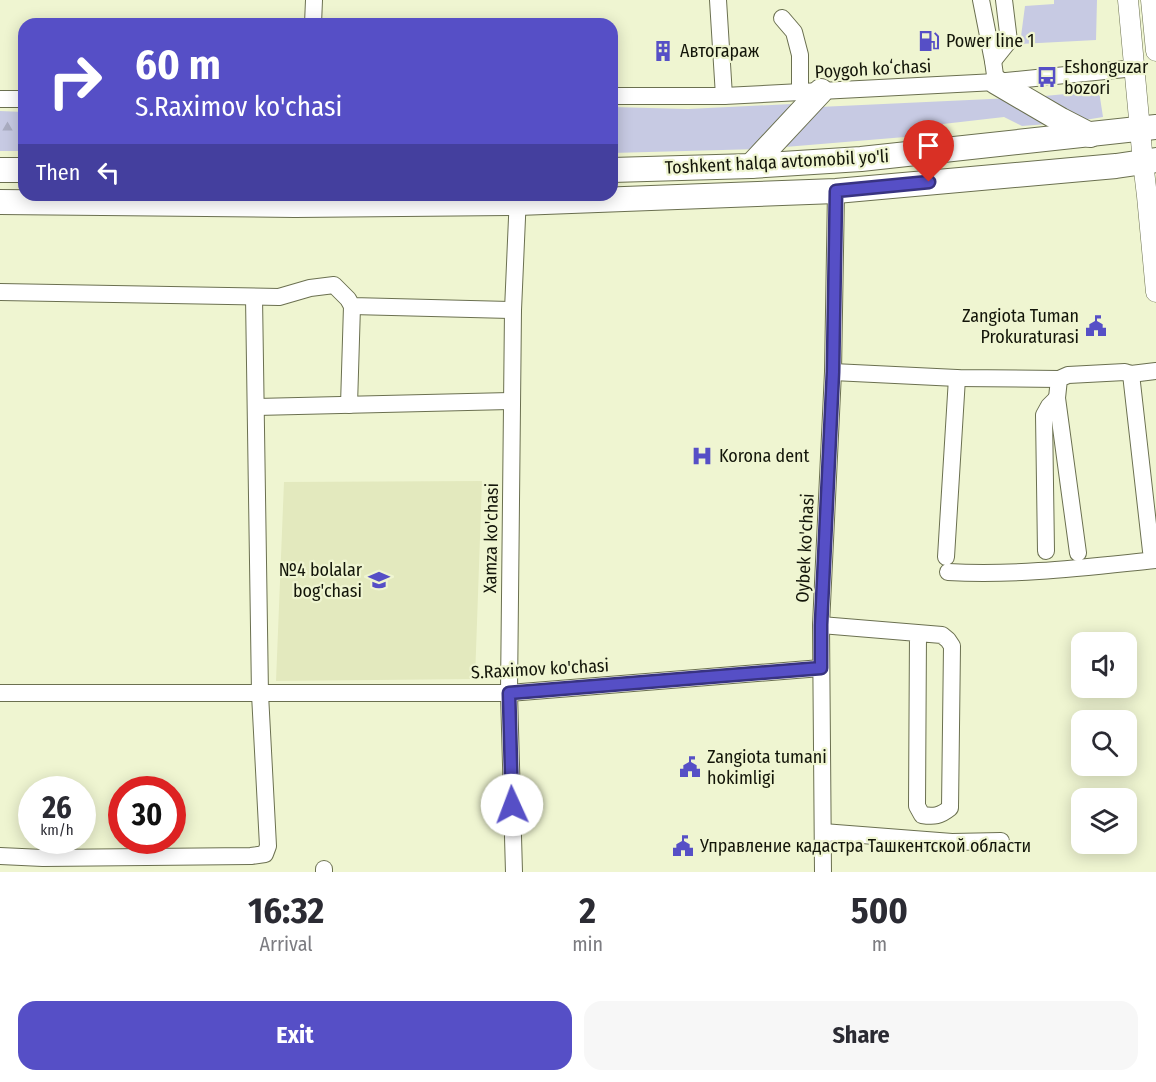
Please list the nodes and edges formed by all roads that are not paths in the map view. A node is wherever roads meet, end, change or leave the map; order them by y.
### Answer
1 (314, 0) edge
2 (718, 0) edge
3 (981, 0) edge
4 (1128, 0) edge
5 (1151, 0) edge
6 (1007, 2) edge
7 (313, 18) edge
8 (782, 18) dead end
9 (1156, 51) edge
10 (1134, 68) junction
11 (995, 71) junction
12 (810, 92) junction
13 (618, 96) edge
14 (724, 96) junction
15 (0, 99) edge
16 (18, 99) edge
17 (1148, 128) edge
18 (1090, 135) junction
19 (1149, 161) edge
20 (751, 166) junction
21 (0, 170) edge
22 (18, 170) edge
23 (618, 170) edge
24 (836, 191) junction
25 (618, 196) edge
26 (444, 201) edge
27 (518, 201) edge
28 (0, 202) edge
29 (0, 292) edge
30 (1156, 292) edge
31 (254, 297) junction
32 (352, 306) junction
33 (513, 310) junction
34 (1156, 371) edge
35 (833, 372) junction
36 (1131, 374) junction
37 (957, 378) junction
38 (1059, 380) junction
39 (1057, 398) junction
40 (512, 401) junction
41 (350, 405) junction
42 (256, 407) junction
43 (1046, 551) dead end
44 (1078, 553) dead end
45 (1156, 560) edge
46 (821, 625) junction
47 (918, 633) junction
48 (821, 668) junction
49 (0, 693) edge
50 (509, 693) junction
51 (260, 694) junction
52 (823, 832) junction
53 (1001, 841) dead end
54 (0, 856) edge
55 (514, 872) edge
56 (823, 872) edge

1 - 7 street
2 - 14 street
3 - 11 street
4 - 10 main road
5 - 9 main road
6 - 11 street
8 - 12 street
10 - 11 street, Poygoh koʻchasi
10 - 17 main road
11 - 12 street, Poygoh koʻchasi
11 - 18 highway
12 - 14 street, Poygoh koʻchasi
12 - 20 highway
13 - 14 street, Poygoh koʻchasi
15 - 16 street
17 - 18 highway, Toshkent halqa avtomobil yo'li
17 - 19 main road
18 - 20 highway, Toshkent halqa avtomobil yo'li
19 - 24 highway, Toshkent halqa avtomobil yo'li
19 - 30 main road
20 - 23 highway, Toshkent halqa avtomobil yo'li
21 - 22 highway
24 - 25 highway, Toshkent halqa avtomobil yo'li
24 - 35 street, Oybek ko'chasi
26 - 28 highway, Toshkent halqa avtomobil yo'li
27 - 33 street, Xamza ko'chasi
29 - 31 street
31 - 32 street
31 - 42 street
32 - 33 street
32 - 41 street
33 - 40 street, Xamza ko'chasi
34 - 36 street
35 - 37 street
35 - 46 street, Oybek ko'chasi
36 - 38 street
36 - 45 street
37 - 38 street
37 - 45 street
38 - 39 street
39 - 43 street
39 - 44 street
40 - 41 street
40 - 50 street, Xamza ko'chasi
41 - 42 street
42 - 51 street
46 - 47 street
46 - 48 street, Oybek ko'chasi
47 - 47 street
48 - 50 street, S.Raximov ko'chasi
48 - 52 street, Oybek ko'chasi
49 - 51 street, S.Raximov ko'chasi
50 - 51 street, S.Raximov ko'chasi
50 - 55 street, Xamza ko'chasi
51 - 54 street
52 - 53 street
52 - 56 street, Oybek ko'chasi

